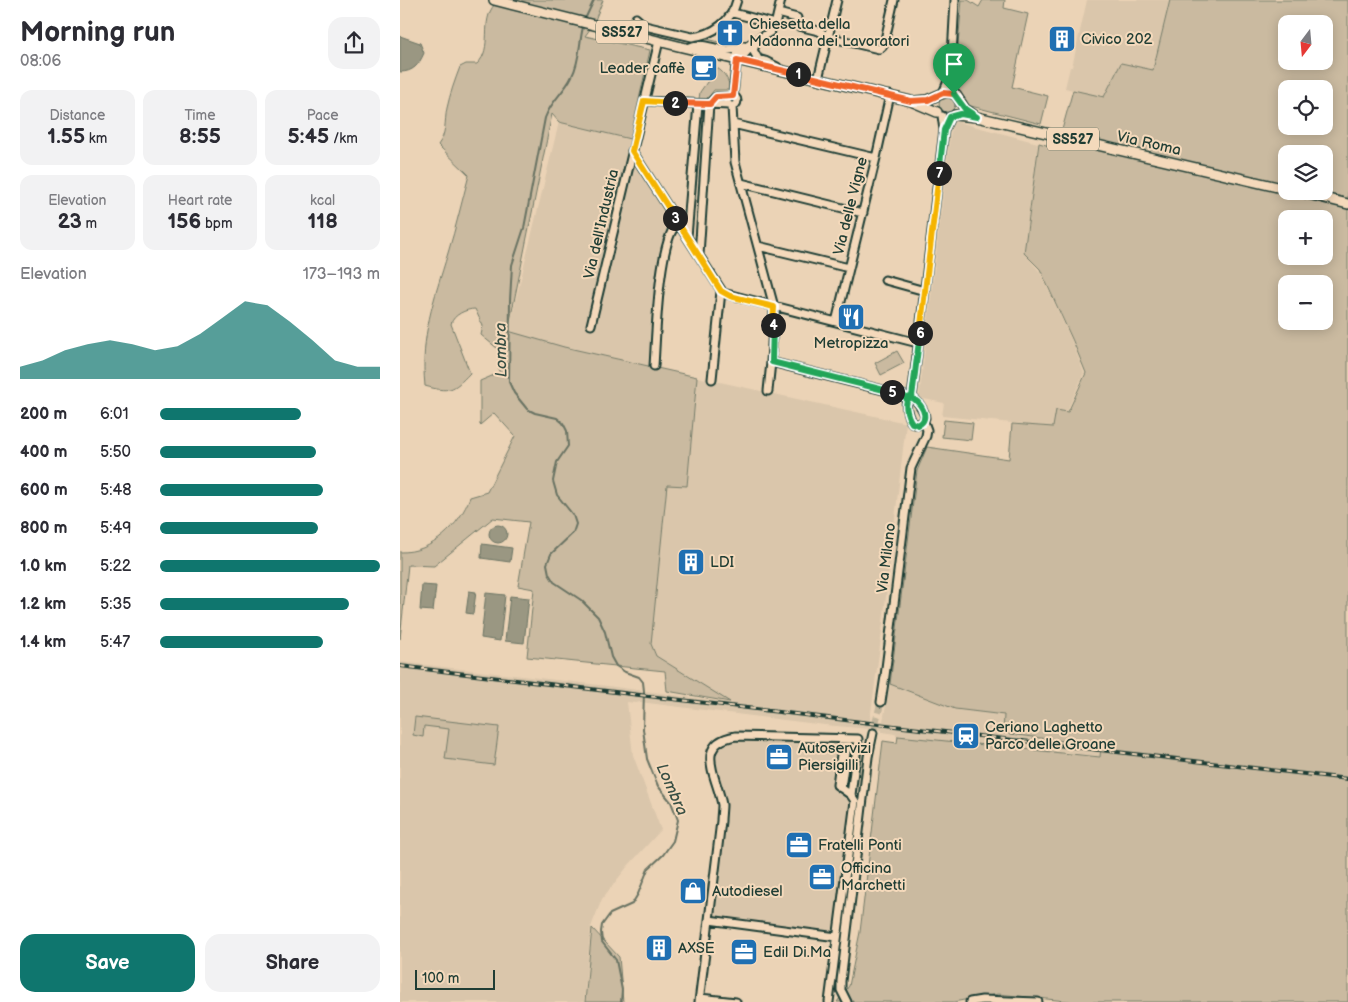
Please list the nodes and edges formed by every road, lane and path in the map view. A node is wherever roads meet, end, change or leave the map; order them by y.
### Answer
1 (494, 0) edge
2 (737, 0) edge
3 (781, 0) edge
4 (837, 0) edge
5 (894, 0) edge
6 (955, 0) edge
7 (733, 13) junction
8 (778, 13) junction
9 (636, 18) dead end
10 (774, 26) junction
11 (828, 37) junction
12 (659, 41) junction
13 (754, 43) junction
14 (688, 48) junction
15 (737, 60) junction
16 (781, 70) junction
17 (950, 76) junction
18 (818, 79) junction
19 (940, 95) junction
20 (890, 96) junction
21 (731, 97) junction
22 (957, 98) junction
23 (644, 101) junction
24 (911, 101) junction
25 (698, 104) junction
26 (710, 104) junction
27 (731, 106) junction
28 (946, 115) junction
29 (977, 117) junction
30 (732, 124) junction
31 (632, 151) junction
32 (876, 158) junction
33 (741, 183) junction
34 (1278, 187) edge
35 (1332, 200) edge
36 (1348, 204) edge
37 (863, 213) junction
38 (678, 223) junction
39 (687, 237) junction
40 (758, 246) junction
41 (699, 255) junction
42 (849, 268) junction
43 (885, 280) dead end
44 (721, 291) junction
45 (925, 291) junction
46 (774, 307) junction
47 (836, 322) junction
48 (591, 325) dead end
49 (918, 344) junction
50 (772, 362) junction
51 (654, 366) dead end
52 (712, 379) dead end
53 (768, 391) dead end
54 (909, 398) junction
55 (924, 422) junction
56 (880, 702) tunnel mouth
57 (873, 733) tunnel mouth
58 (845, 739) junction
59 (851, 795) junction
60 (709, 920) junction
61 (837, 936) junction
62 (700, 1000) edge
63 (736, 1002) edge
64 (829, 1002) edge
65 (847, 1002) edge
66 (970, 1002) edge
67 (1038, 1002) edge

1 - 12 main road, Via Roma / SS527
2 - 7 street
3 - 8 street
4 - 11 street
5 - 11 street
6 - 17 street
7 - 9 street
7 - 10 street
8 - 10 street
8 - 11 street
10 - 13 street
11 - 18 street
12 - 14 main road, Via Roma / SS527
12 - 23 street, Via dell'Industria
13 - 14 street
13 - 15 street
13 - 16 street
14 - 15 main road, Via Roma / SS527
15 - 16 main road, Via Roma / SS527
15 - 21 street
16 - 18 main road, Via Roma / SS527
17 - 19 street
17 - 22 street
18 - 20 main road, Via Roma / SS527
19 - 22 main road, SS527
19 - 24 main road, Via Roma / SS527
19 - 28 main road
20 - 24 main road, Via Roma / SS527
20 - 32 street, Via delle Vigne
21 - 26 street
21 - 27 street
22 - 28 main road
22 - 29 main road, Via Roma / SS527
23 - 25 street
23 - 31 street, Via dell'Industria
24 - 28 main road, Via Roma / SS527
25 - 26 street
25 - 39 street
26 - 27 street
26 - 41 street
27 - 30 street
28 - 29 main road, Via Roma / SS527
28 - 45 street
29 - 34 main road, Via Roma / SS527
30 - 32 street
30 - 33 street
31 - 38 street
31 - 48 street, Via dell'Industria
32 - 37 street, Via delle Vigne
33 - 37 street
33 - 40 street
35 - 36 main road
37 - 42 street, Via delle Vigne
38 - 39 street
38 - 51 street
39 - 41 street
40 - 42 street
40 - 46 street
41 - 44 street
42 - 47 street, Via delle Vigne
43 - 45 street
44 - 46 street
44 - 52 street
45 - 49 street
46 - 47 street
46 - 50 street
47 - 49 street
49 - 54 street
50 - 53 street
50 - 54 street
54 - 55 street
54 - 55 street
55 - 56 street, Via Milano
57 - 65 street
58 - 59 street
58 - 59 street
58 - 60 street
59 - 61 street
60 - 61 street
60 - 62 street
61 - 64 street
62 - 63 street
66 - 67 street

